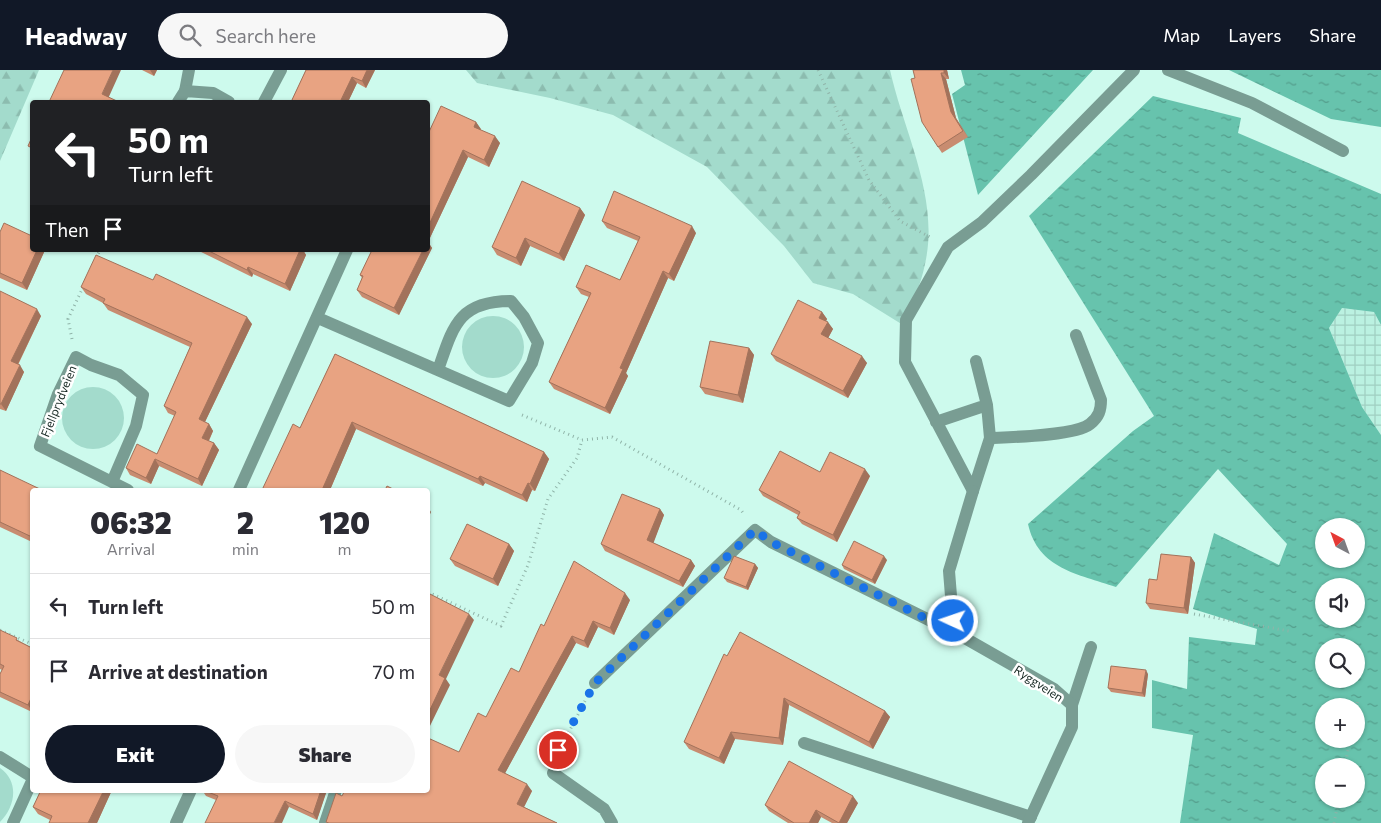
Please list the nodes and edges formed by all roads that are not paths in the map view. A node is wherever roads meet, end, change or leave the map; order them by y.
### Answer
1 (189, 70) edge
2 (281, 70) edge
3 (1134, 70) edge
4 (1168, 70) edge
5 (185, 92) junction
6 (179, 100) edge
7 (225, 100) edge
8 (265, 100) edge
9 (1343, 151) dead end
10 (346, 252) edge
11 (318, 318) junction
12 (1076, 335) dead end
13 (976, 361) dead end
14 (438, 370) junction
15 (987, 405) junction
16 (936, 422) junction
17 (990, 438) junction
18 (112, 482) junction
19 (124, 488) edge
20 (240, 488) edge
21 (973, 491) junction
22 (953, 621) junction
23 (1091, 647) dead end
24 (595, 683) road end
25 (1072, 705) junction
26 (804, 743) dead end
27 (0, 757) edge
28 (553, 772) road end
29 (30, 776) edge
30 (30, 785) edge
31 (190, 793) edge
32 (335, 793) edge
33 (1030, 820) edge
34 (13, 823) edge
35 (176, 823) edge
36 (325, 823) edge
37 (612, 823) edge

1 - 5 street
2 - 8 street
3 - 16 street
4 - 9 street
5 - 6 street
5 - 7 street
10 - 11 street
11 - 14 street
11 - 20 street
12 - 17 street
13 - 15 street
14 - 14 street
15 - 16 street
15 - 17 street
16 - 21 street
17 - 21 street
18 - 18 street, Fjellprydveien
18 - 19 street, Fjellprydveien
21 - 22 street
22 - 24 street
22 - 25 street, Ryggveien
23 - 25 street
25 - 33 street, Ryggveien
26 - 33 street
27 - 29 street
28 - 37 street
30 - 34 street
31 - 35 street
32 - 36 street

